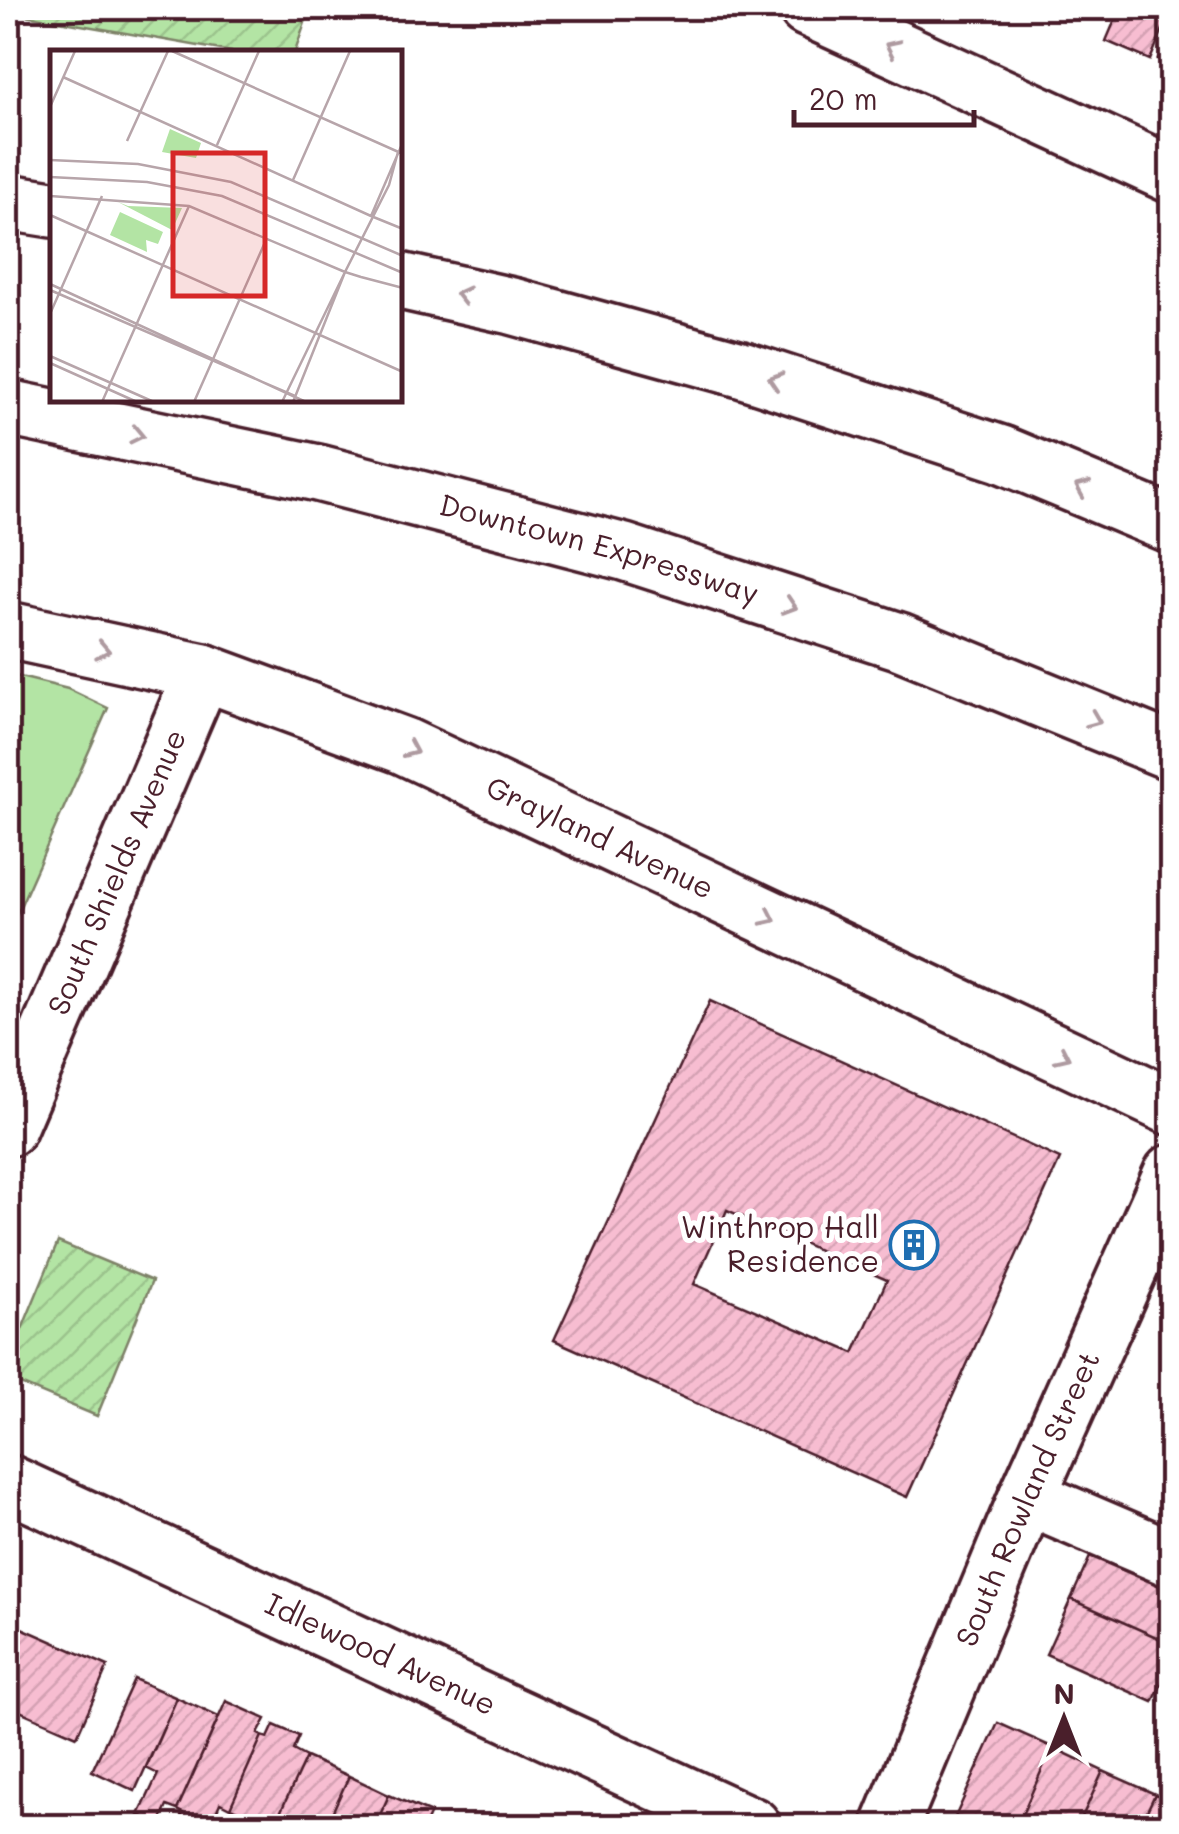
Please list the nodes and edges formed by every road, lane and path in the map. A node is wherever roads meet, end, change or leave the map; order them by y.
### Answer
1 (807, 8) edge
2 (1172, 175) edge
3 (8, 202) edge
4 (50, 210) edge
5 (402, 280) edge
6 (8, 408) edge
7 (1172, 525) edge
8 (8, 630) edge
9 (202, 672) junction
10 (1172, 752) edge
11 (26, 1037) edge
12 (1172, 1107) edge
13 (8, 1128) edge
14 (1172, 1174) edge
15 (8, 1483) edge
16 (1027, 1497) junction
17 (1172, 1559) edge
18 (752, 1826) edge
19 (890, 1826) edge

2 -> 1 main road
3 - 4 main road
7 -> 5 main road
6 -> 10 main road, Downtown Expressway
8 -> 9 main road, Grayland Avenue
9 - 11 main road, South Shields Avenue
9 -> 12 main road, Grayland Avenue
11 - 13 main road, South Shields Avenue
14 - 16 main road, South Rowland Street
15 - 18 main road, Idlewood Avenue
16 - 17 main road
16 - 19 main road, South Rowland Street

